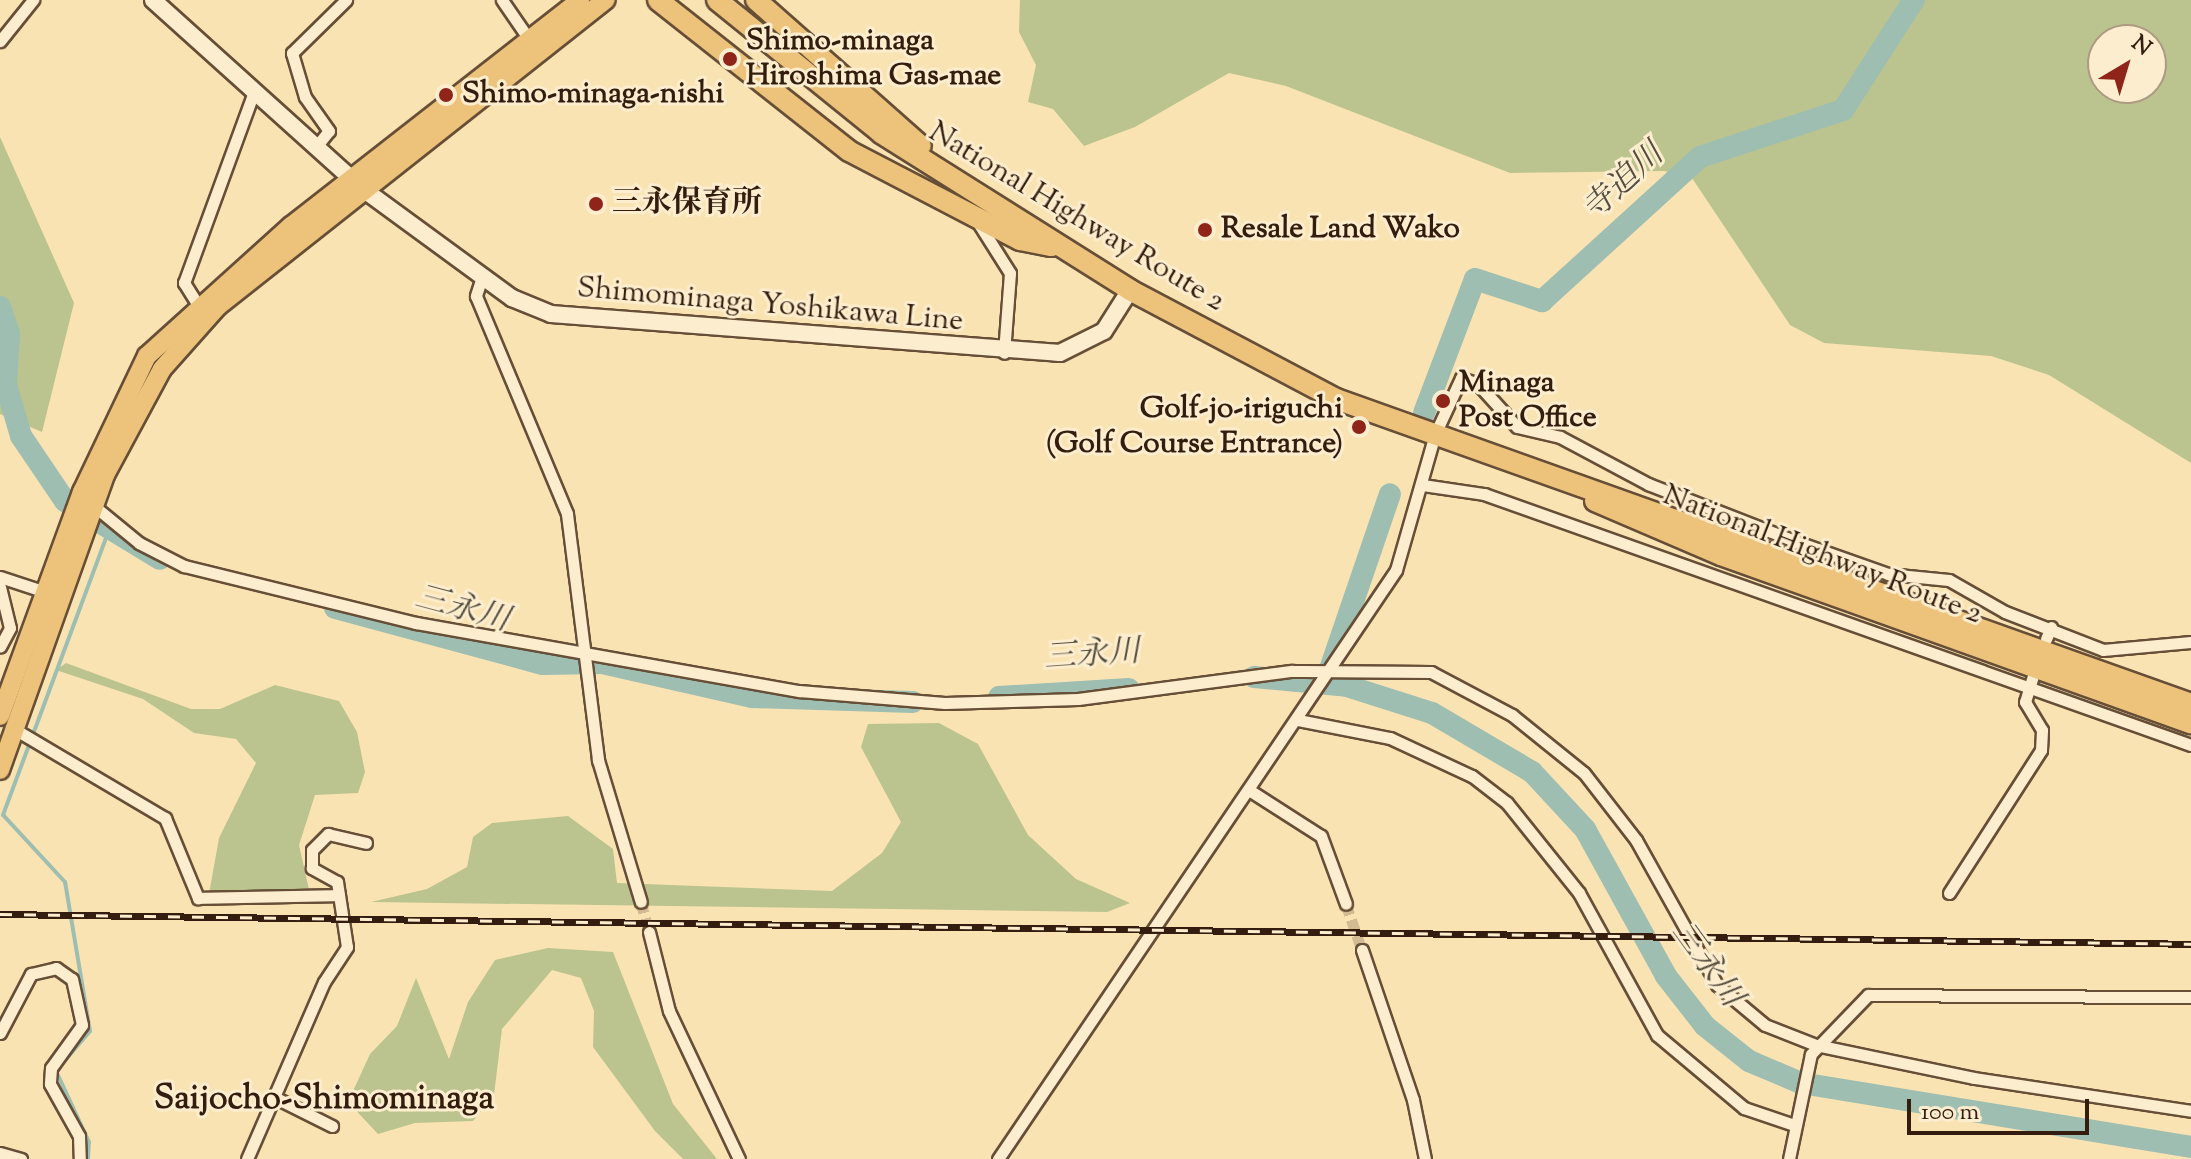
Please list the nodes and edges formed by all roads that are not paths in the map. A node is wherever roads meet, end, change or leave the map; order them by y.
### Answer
1 (33, 0) edge
2 (153, 0) edge
3 (346, 0) edge
4 (502, 0) edge
5 (580, 0) edge
6 (606, 0) edge
7 (658, 0) edge
8 (717, 0) edge
9 (756, 0) edge
10 (0, 41) edge
11 (534, 46) junction
12 (254, 92) junction
13 (315, 148) junction
14 (357, 184) junction
15 (962, 185) junction
16 (973, 218) junction
17 (1063, 248) junction
18 (482, 277) junction
19 (1130, 290) junction
20 (202, 312) junction
21 (1004, 354) junction
22 (1435, 434) junction
23 (1423, 485) junction
24 (88, 499) junction
25 (74, 537) junction
26 (0, 577) edge
27 (0, 587) edge
28 (43, 592) junction
29 (62, 597) junction
30 (2051, 627) junction
31 (2046, 639) dead end
32 (2191, 642) edge
33 (0, 647) edge
34 (586, 654) junction
35 (1331, 671) junction
36 (2033, 676) dead end
37 (2029, 689) junction
38 (2191, 704) edge
39 (1298, 720) junction
40 (2191, 723) edge
41 (16, 728) edge
42 (2191, 745) edge
43 (0, 770) edge
44 (1249, 790) junction
45 (366, 843) dead end
46 (1949, 893) dead end
47 (339, 895) junction
48 (641, 902) tunnel mouth
49 (1346, 904) tunnel mouth
50 (649, 932) tunnel mouth
51 (1362, 950) tunnel mouth
52 (2191, 997) edge
53 (0, 1033) edge
54 (1813, 1050) junction
55 (274, 1097) junction
56 (2191, 1111) edge
57 (1795, 1121) junction
58 (332, 1126) dead end
59 (0, 1153) edge
60 (21, 1159) edge
61 (80, 1159) edge
62 (247, 1159) edge
63 (739, 1159) edge
64 (998, 1159) edge
65 (1425, 1159) edge
66 (1789, 1159) edge

1 - 10 street
2 - 12 main road, Shimominaga Yoshikawa Line
3 - 13 street
4 - 11 street
5 - 11 main road
6 - 11 main road
7 - 16 highway
8 - 15 highway, National Highway Route 2
9 - 15 highway
11 - 14 main road
12 - 13 main road, Shimominaga Yoshikawa Line
12 - 20 street
13 - 14 main road, Shimominaga Yoshikawa Line
14 - 18 main road, Shimominaga Yoshikawa Line
14 - 20 main road
15 - 17 highway, National Highway Route 2
16 - 17 highway
16 - 21 street
17 - 19 highway, National Highway Route 2
18 - 21 main road, Shimominaga Yoshikawa Line
18 - 34 street
19 - 21 main road, Shimominaga Yoshikawa Line
19 - 22 highway, National Highway Route 2
20 - 24 main road
22 - 23 street
22 - 30 street
22 - 38 highway, National Highway Route 2
22 - 40 highway, National Highway Route 2
23 - 35 street
23 - 37 street
24 - 25 main road
24 - 34 street
25 - 28 main road
25 - 29 main road
26 - 28 street
27 - 33 street
28 - 29 street
28 - 41 main road
29 - 41 main road
30 - 31 street
30 - 32 street
34 - 35 street
34 - 48 street
35 - 39 street
35 - 54 street
36 - 37 street
37 - 42 street
37 - 46 street
39 - 44 street
39 - 57 street
41 - 43 main road
41 - 47 street
44 - 49 street
44 - 64 street
45 - 47 street
47 - 55 street
50 - 63 street
51 - 65 street
52 - 54 street
53 - 61 street
54 - 56 street
54 - 57 street
55 - 58 street
55 - 62 street
57 - 66 street
59 - 60 street

